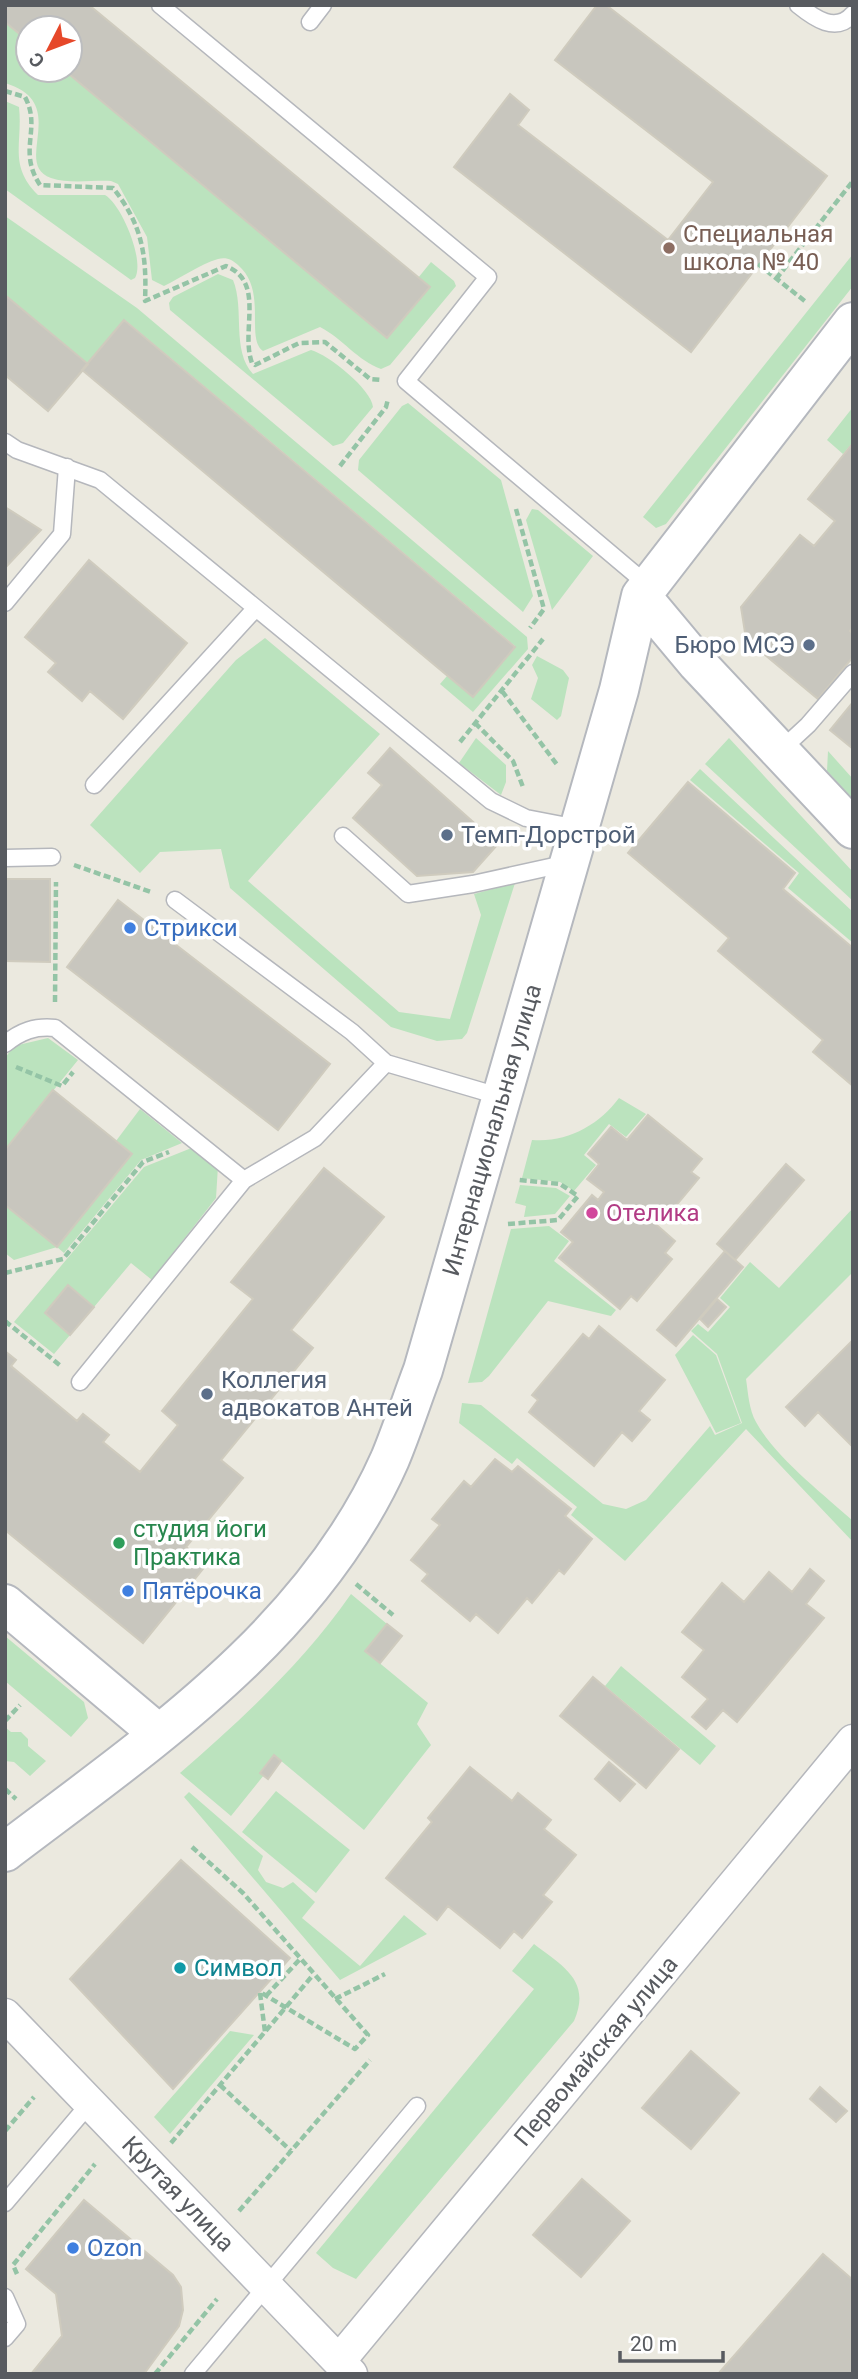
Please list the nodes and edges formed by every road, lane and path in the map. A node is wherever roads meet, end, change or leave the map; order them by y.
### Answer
1 (160, 5) edge
2 (323, 5) edge
3 (798, 5) edge
4 (853, 14) edge
5 (310, 22) dead end
6 (5, 91) edge
7 (853, 181) edge
8 (758, 264) dead end
9 (776, 279) junction
10 (806, 302) dead end
11 (853, 322) edge
12 (390, 382) dead end
13 (390, 394) dead end
14 (5, 442) edge
15 (340, 466) dead end
16 (67, 467) junction
17 (515, 505) dead end
18 (645, 591) junction
19 (5, 603) edge
20 (255, 609) junction
21 (530, 628) dead end
22 (543, 639) dead end
23 (853, 673) edge
24 (502, 690) junction
25 (475, 723) junction
26 (781, 750) junction
27 (444, 762) junction
28 (558, 766) dead end
29 (94, 786) dead end
30 (526, 791) dead end
31 (853, 829) edge
32 (344, 836) dead end
33 (573, 846) junction
34 (5, 858) edge
35 (54, 858) junction
36 (175, 900) joint
37 (55, 1028) junction
38 (5, 1044) edge
39 (88, 1054) junction
40 (5, 1062) edge
41 (386, 1063) junction
42 (502, 1097) junction
43 (196, 1141) junction
44 (244, 1180) junction
45 (519, 1180) dead end
46 (508, 1224) dead end
47 (5, 1273) edge
48 (5, 1321) edge
49 (80, 1382) joint
50 (351, 1580) dead end
51 (5, 1604) edge
52 (393, 1615) dead end
53 (20, 1704) dead end
54 (5, 1721) edge
55 (159, 1734) junction
56 (853, 1741) edge
57 (5, 1789) edge
58 (17, 1799) dead end
59 (192, 1847) dead end
60 (5, 1852) edge
61 (300, 1959) junction
62 (385, 1974) dead end
63 (313, 1975) junction
64 (266, 1996) junction
65 (335, 1999) junction
66 (286, 2007) junction
67 (5, 2015) edge
68 (265, 2032) junction
69 (370, 2060) dead end
70 (220, 2085) junction
71 (34, 2097) dead end
72 (90, 2103) junction
73 (417, 2106) dead end
74 (5, 2131) edge
75 (167, 2147) dead end
76 (291, 2151) junction
77 (95, 2164) dead end
78 (5, 2203) edge
79 (234, 2217) dead end
80 (18, 2277) dead end
81 (266, 2285) junction
82 (5, 2297) edge
83 (218, 2299) dead end
84 (5, 2338) edge
85 (345, 2367) edge
86 (155, 2374) edge
87 (193, 2374) edge

1 - 18 lane
2 - 5 lane
3 - 4 lane
6 - 12 path
7 - 9 path
8 - 9 path
9 - 10 path
11 - 18 street, Интернациональная улица
13 - 15 path
14 - 16 lane
16 - 19 lane
16 - 20 lane
17 - 21 path
18 - 26 street
18 - 33 street, Интернациональная улица
20 - 27 lane
20 - 29 lane
22 - 24 path
23 - 26 lane
24 - 25 path
24 - 28 path
25 - 27 path
25 - 30 path
26 - 31 street
27 - 33 lane
32 - 33 lane
33 - 42 street, Интернациональная улица
34 - 35 lane
35 - 36 path
35 - 37 path
36 - 41 lane
37 - 38 lane
37 - 39 lane
39 - 40 path
39 - 43 lane
41 - 42 lane
41 - 44 lane
42 - 55 street, Интернациональная улица
43 - 44 lane
43 - 47 path
44 - 49 lane
45 - 46 path
48 - 49 path
50 - 52 path
51 - 55 street
53 - 54 path
55 - 60 street, Интернациональная улица
56 - 85 street, Первомайская улица
57 - 58 path
59 - 61 path
61 - 63 path
61 - 64 path
62 - 65 path
63 - 65 path
63 - 66 path
64 - 66 path
64 - 68 path
65 - 66 path
66 - 68 path
67 - 72 street, Крутая улица
68 - 70 path
69 - 76 path
70 - 75 path
70 - 76 path
71 - 74 path
72 - 78 lane
72 - 81 street, Крутая улица
73 - 81 lane
76 - 79 path
77 - 80 path
81 - 85 street, Крутая улица
81 - 87 lane
82 - 84 lane
83 - 86 path

